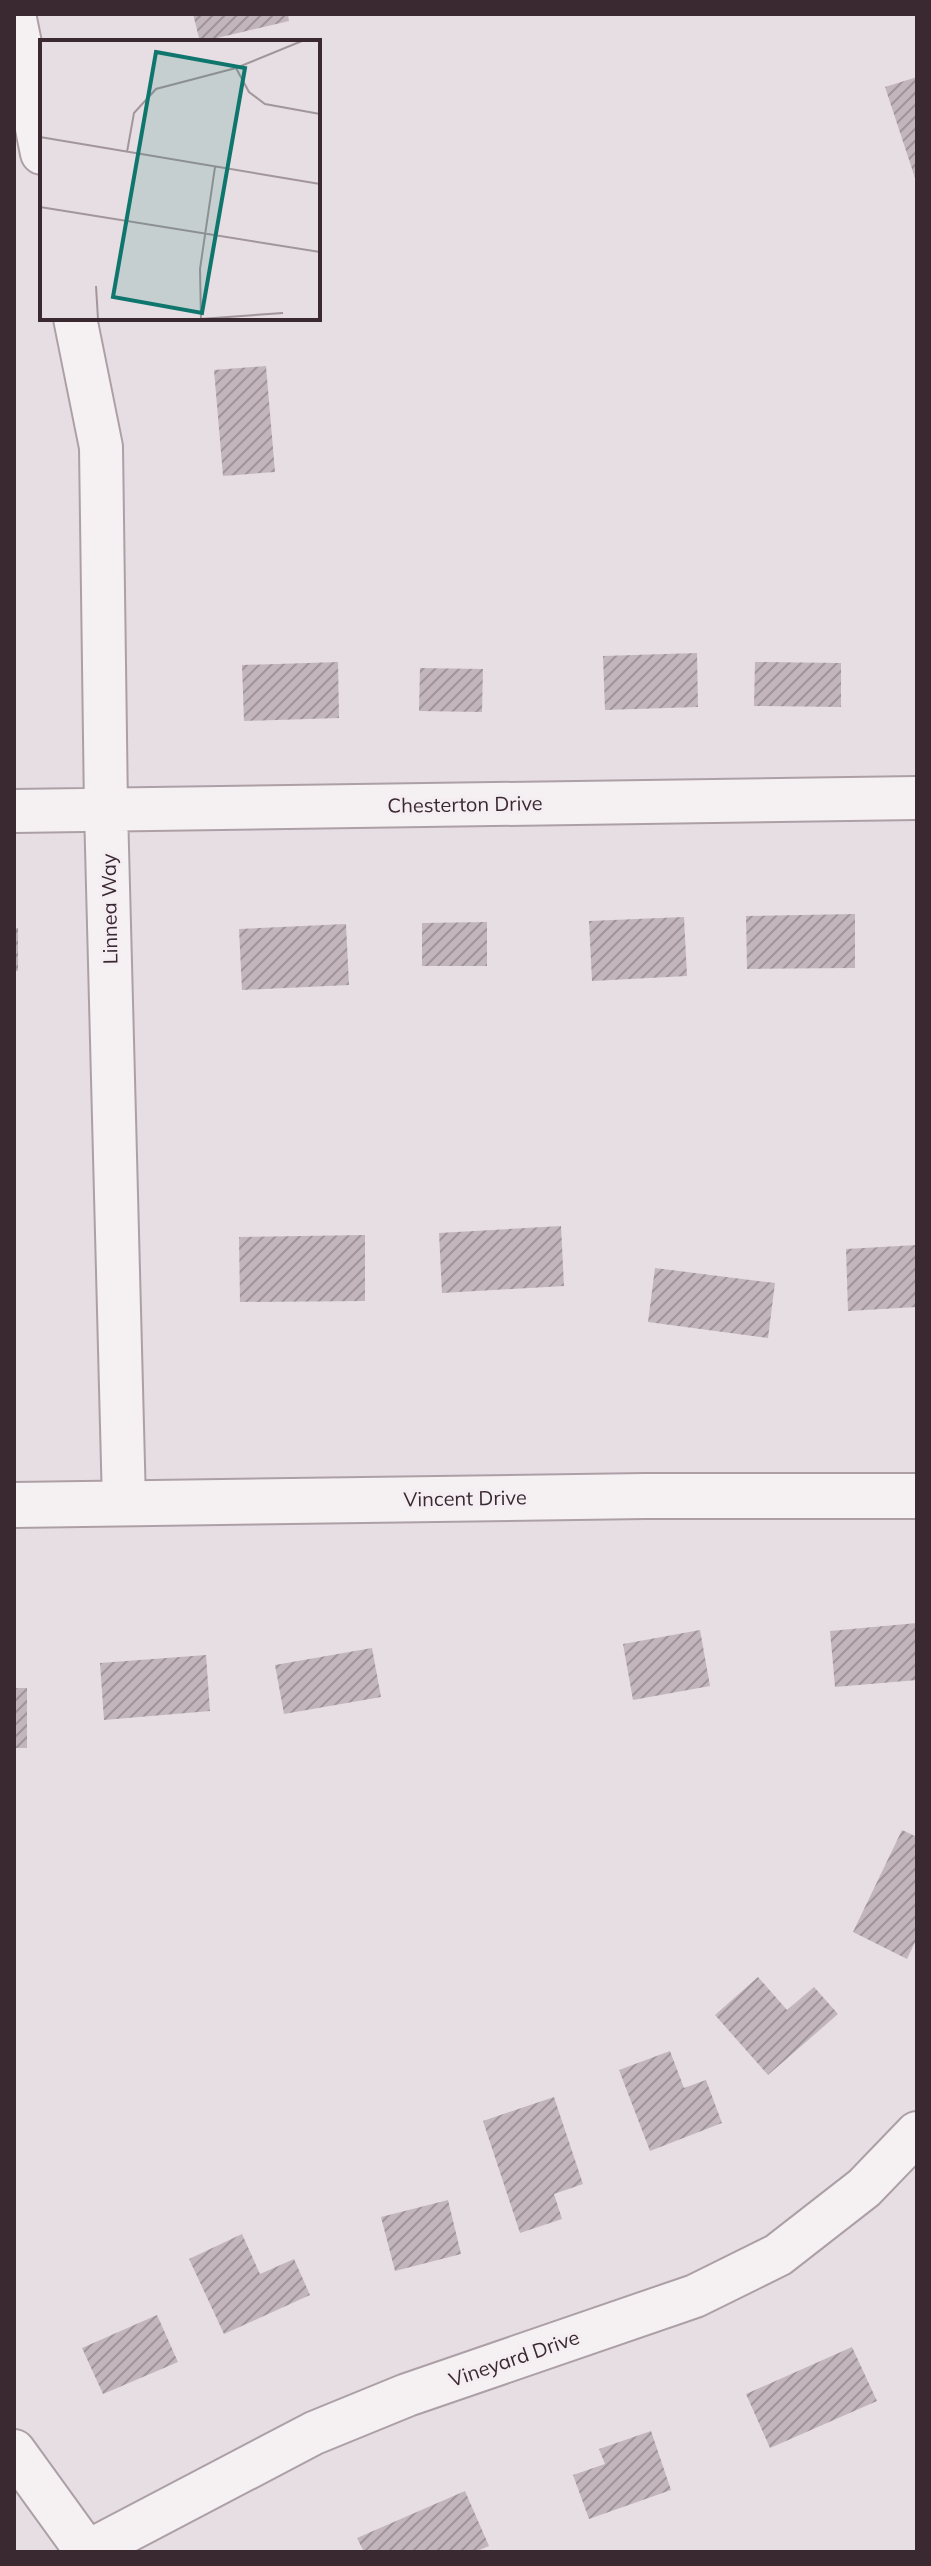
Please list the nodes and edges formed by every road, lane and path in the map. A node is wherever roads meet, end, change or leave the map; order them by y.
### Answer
1 (14, 14) edge
2 (40, 143) edge
3 (75, 320) edge
4 (917, 798) edge
5 (106, 809) junction
6 (14, 811) edge
7 (917, 1496) edge
8 (124, 1503) junction
9 (14, 1505) edge
10 (917, 2133) edge
11 (14, 2451) edge
12 (87, 2552) edge

1 - 2 street
3 - 5 street, Linnea Way
4 - 5 street, Chesterton Drive
5 - 6 street, Chesterton Drive
5 - 8 street, Linnea Way
7 - 8 street, Vincent Drive
8 - 9 street, Vincent Drive
10 - 12 street, Vineyard Drive
11 - 12 street

